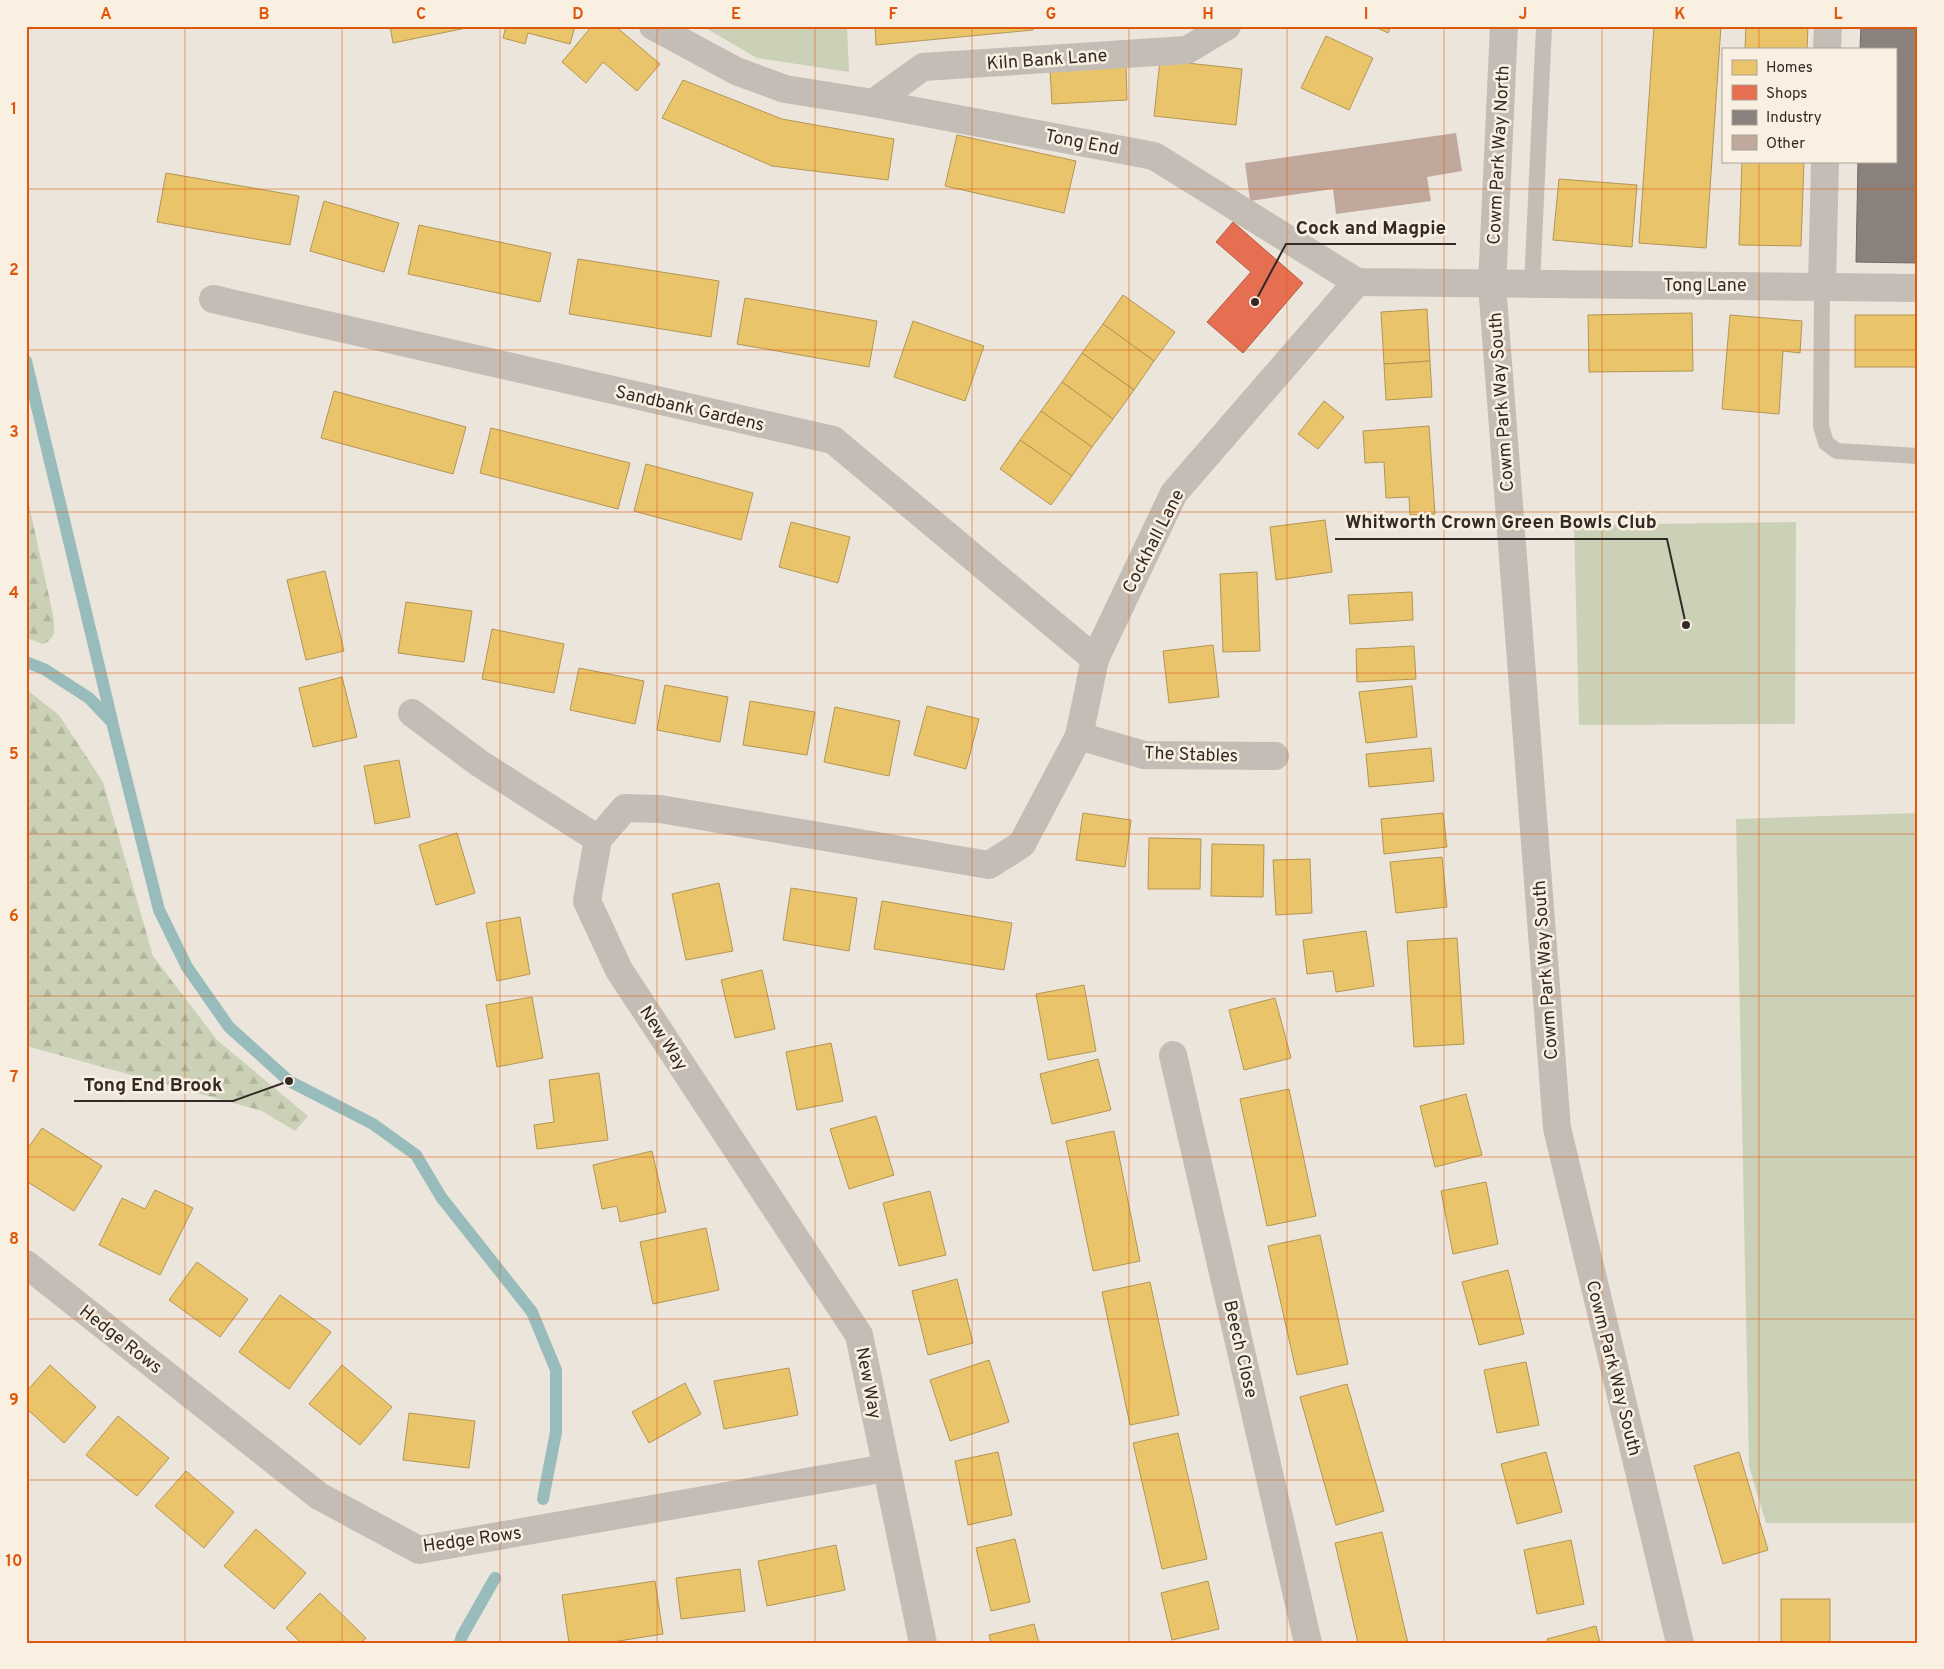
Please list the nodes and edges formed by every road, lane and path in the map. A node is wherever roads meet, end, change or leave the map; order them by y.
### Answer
1 (654, 26) edge
2 (1226, 26) edge
3 (1504, 26) edge
4 (1544, 26) edge
5 (1828, 26) edge
6 (1828, 48) edge
7 (873, 103) junction
8 (1825, 162) edge
9 (1357, 282) junction
10 (1492, 284) junction
11 (1532, 285) junction
12 (1822, 286) junction
13 (1918, 288) edge
14 (214, 299) dead end
15 (1918, 456) edge
16 (1095, 660) junction
17 (412, 713) dead end
18 (1079, 736) junction
19 (1275, 756) dead end
20 (598, 839) junction
21 (1173, 1055) dead end
22 (26, 1264) edge
23 (886, 1468) junction
24 (923, 1643) edge
25 (1308, 1643) edge
26 (1680, 1643) edge

1 - 7 street, Tong End
2 - 7 street, Kiln Bank Lane
3 - 10 street, Cowm Park Way North
4 - 11 lane
5 - 6 street
7 - 9 street, Tong End
8 - 12 street
9 - 10 street
9 - 16 street, Cockhall Lane
10 - 11 street, Tong Lane
10 - 26 street, Cowm Park Way South
11 - 12 street, Tong Lane
12 - 13 street, Tong Lane
12 - 15 lane
14 - 16 street, Sandbank Gardens
16 - 18 street, Cockhall Lane
17 - 20 street
18 - 19 street, The Stables
18 - 20 street, Cockhall Lane
20 - 23 street, New Way
21 - 25 street, Beech Close
22 - 23 street, Hedge Rows
23 - 24 street, New Way

